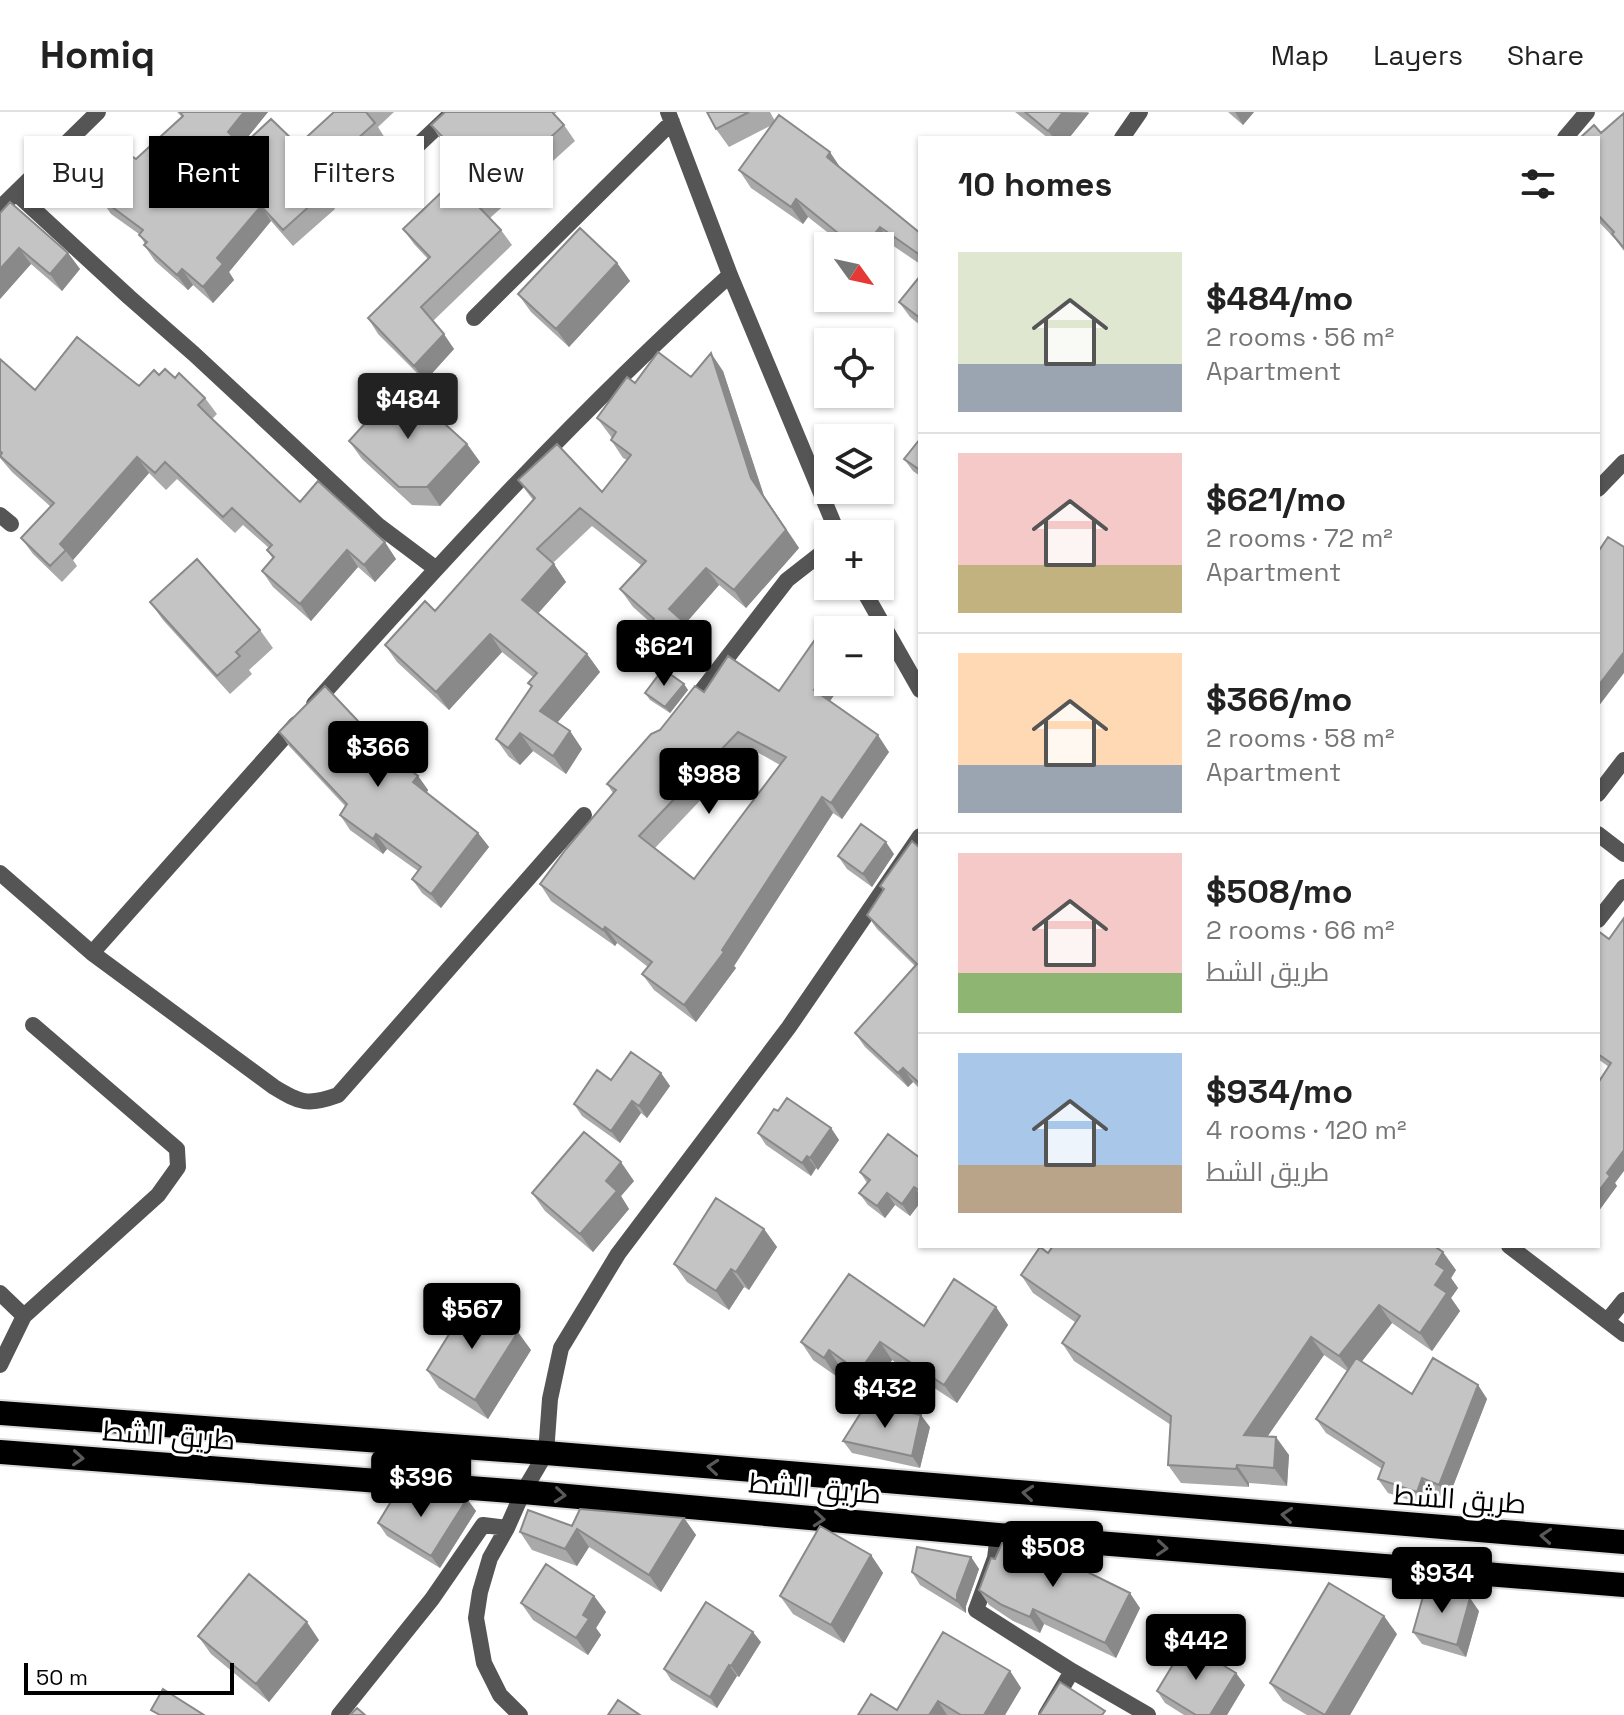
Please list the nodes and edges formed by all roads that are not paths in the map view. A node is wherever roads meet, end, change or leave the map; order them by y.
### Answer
1 (98, 112) edge
2 (453, 112) edge
3 (1140, 112) edge
4 (1587, 112) edge
5 (670, 117) edge
6 (1123, 136) edge
7 (1567, 136) edge
8 (424, 139) edge
9 (17, 194) junction
10 (0, 208) edge
11 (730, 275) junction
12 (474, 318) dead end
13 (1624, 462) edge
14 (1600, 487) edge
15 (832, 520) edge
16 (814, 559) edge
17 (435, 568) junction
18 (869, 600) edge
19 (918, 686) edge
20 (682, 716) edge
21 (1624, 760) edge
22 (1600, 791) edge
23 (584, 815) dead end
24 (1600, 836) edge
25 (918, 839) edge
26 (1624, 854) edge
27 (0, 873) edge
28 (1624, 887) edge
29 (1600, 917) edge
30 (92, 953) junction
31 (33, 1025) dead end
32 (1512, 1248) edge
33 (0, 1293) edge
34 (1624, 1300) edge
35 (24, 1316) junction
36 (1607, 1321) junction
37 (1624, 1334) edge
38 (0, 1365) edge
39 (0, 1413) edge
40 (0, 1452) edge
41 (546, 1453) junction
42 (523, 1492) junction
43 (507, 1528) junction
44 (998, 1535) junction
45 (1624, 1542) edge
46 (1624, 1585) edge
47 (1072, 1671) junction
48 (339, 1715) edge
49 (520, 1715) edge
50 (1046, 1715) edge
51 (1148, 1715) edge

1 - 9 street
2 - 8 street
3 - 6 street
4 - 7 street
5 - 11 street
5 - 12 street
9 - 10 street
9 - 17 street
11 - 15 street
11 - 17 street
13 - 14 street
16 - 20 street
17 - 30 street
18 - 19 street
21 - 22 street
23 - 30 street
24 - 26 street
25 - 41 street
27 - 30 street
28 - 29 street
31 - 35 street
32 - 36 street
33 - 35 street
34 - 36 street
35 - 38 street
36 - 37 street
39 - 41 highway, طريق الشط
40 -> 42 highway, طريق الشط
41 - 42 street
45 -> 41 highway, طريق الشط
42 - 43 street
42 -> 44 highway, طريق الشط
43 - 48 street
43 - 49 street
44 -> 46 highway, طريق الشط
44 - 47 street
47 - 50 street
47 - 51 street

